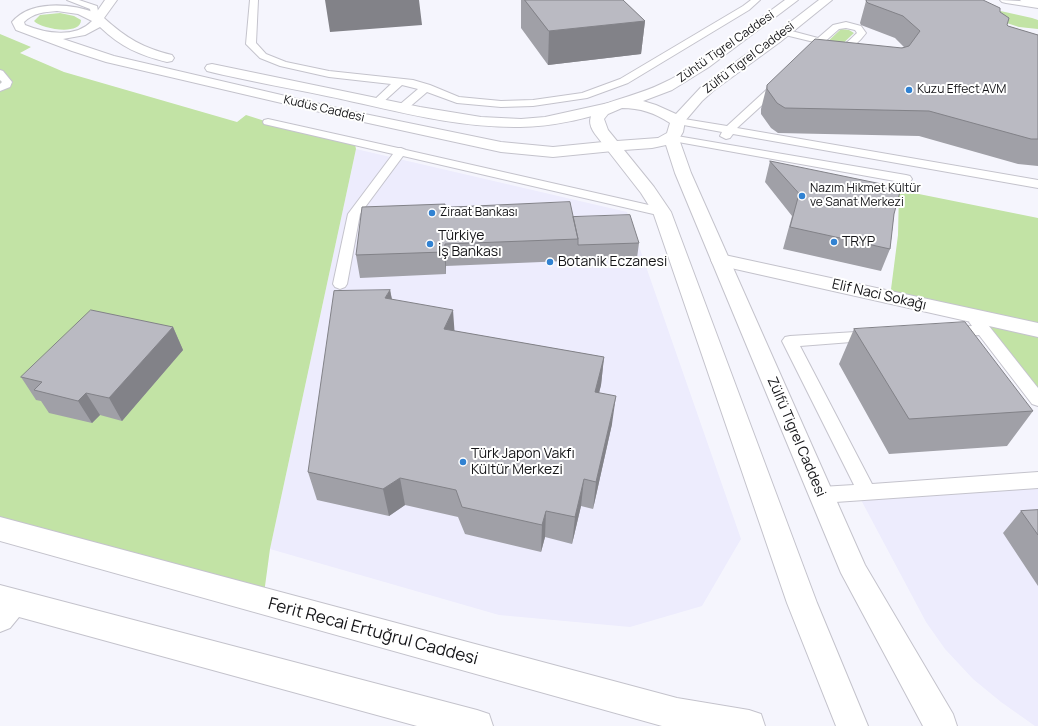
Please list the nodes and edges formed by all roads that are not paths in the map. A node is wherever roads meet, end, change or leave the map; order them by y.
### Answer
1 (31, 0) edge
2 (111, 0) edge
3 (254, 0) edge
4 (756, 0) edge
5 (792, 0) edge
6 (837, 0) edge
7 (1006, 0) edge
8 (1026, 0) edge
9 (823, 2) edge
10 (70, 4) edge
11 (1038, 4) edge
12 (97, 18) junction
13 (862, 18) dead end
14 (7, 22) dead end
15 (850, 26) junction
16 (20, 27) junction
17 (784, 32) junction
18 (41, 35) junction
19 (121, 40) junction
20 (820, 41) junction
21 (94, 45) junction
22 (823, 52) junction
23 (809, 58) edge
24 (179, 61) dead end
25 (201, 65) dead end
26 (0, 73) edge
27 (786, 77) edge
28 (400, 81) junction
29 (426, 87) junction
30 (0, 88) edge
31 (377, 102) junction
32 (614, 106) junction
33 (402, 108) junction
34 (268, 122) dead end
35 (674, 129) junction
36 (729, 130) junction
37 (612, 146) junction
38 (722, 147) junction
39 (401, 151) junction
40 (906, 179) dead end
41 (1038, 184) edge
42 (662, 212) junction
43 (720, 260) junction
44 (340, 284) dead end
45 (978, 323) junction
46 (1038, 330) edge
47 (937, 332) edge
48 (891, 335) edge
49 (1038, 400) edge
50 (1038, 480) edge
51 (866, 491) junction
52 (821, 495) junction
53 (0, 529) edge
54 (4, 606) edge
55 (477, 726) edge
56 (749, 726) edge
57 (852, 726) edge
58 (941, 726) edge

1 - 10 street
2 - 12 street
3 - 28 lane
4 - 29 lane
5 - 32 street, Zühtü Tigrel Caddesi
6 - 9 street
7 - 11 street
8 - 11 street
9 - 17 street, Zülfü Tigrel Caddesi
10 - 12 street
10 - 16 street
12 - 18 street, Kudüs Caddesi
12 - 19 street
13 - 15 lane
14 - 16 street, Kudüs Caddesi
15 - 20 lane
15 - 22 lane
16 - 18 street, Kudüs Caddesi
17 - 20 lane
17 - 35 street, Zülfü Tigrel Caddesi
18 - 21 street, Kudüs Caddesi
19 - 21 street
19 - 24 street
20 - 22 lane
21 - 37 street, Kudüs Caddesi
22 - 23 lane
25 - 31 street, Kudüs Caddesi
26 - 30 lane
27 - 36 lane
28 - 29 lane
28 - 31 lane
29 - 33 lane
31 - 33 street, Kudüs Caddesi
32 - 33 street, Kudüs Caddesi
32 - 35 street
32 - 37 street
34 - 39 lane
35 - 36 lane
35 - 37 street, Kudüs Caddesi
35 - 38 lane
35 - 43 street, Zülfü Tigrel Caddesi
36 - 38 lane
36 - 41 lane
37 - 42 street
38 - 40 lane
39 - 42 lane
39 - 44 lane
42 - 57 street
43 - 45 street, Elif Naci Sokağı
43 - 52 street, Zülfü Tigrel Caddesi
45 - 46 street, Elif Naci Sokağı
45 - 47 lane
45 - 49 lane
48 - 51 lane
50 - 51 lane
51 - 52 lane
52 - 58 street, Zülfü Tigrel Caddesi
53 - 56 street, Ferit Recai Ertuğrul Caddesi
54 - 55 street

